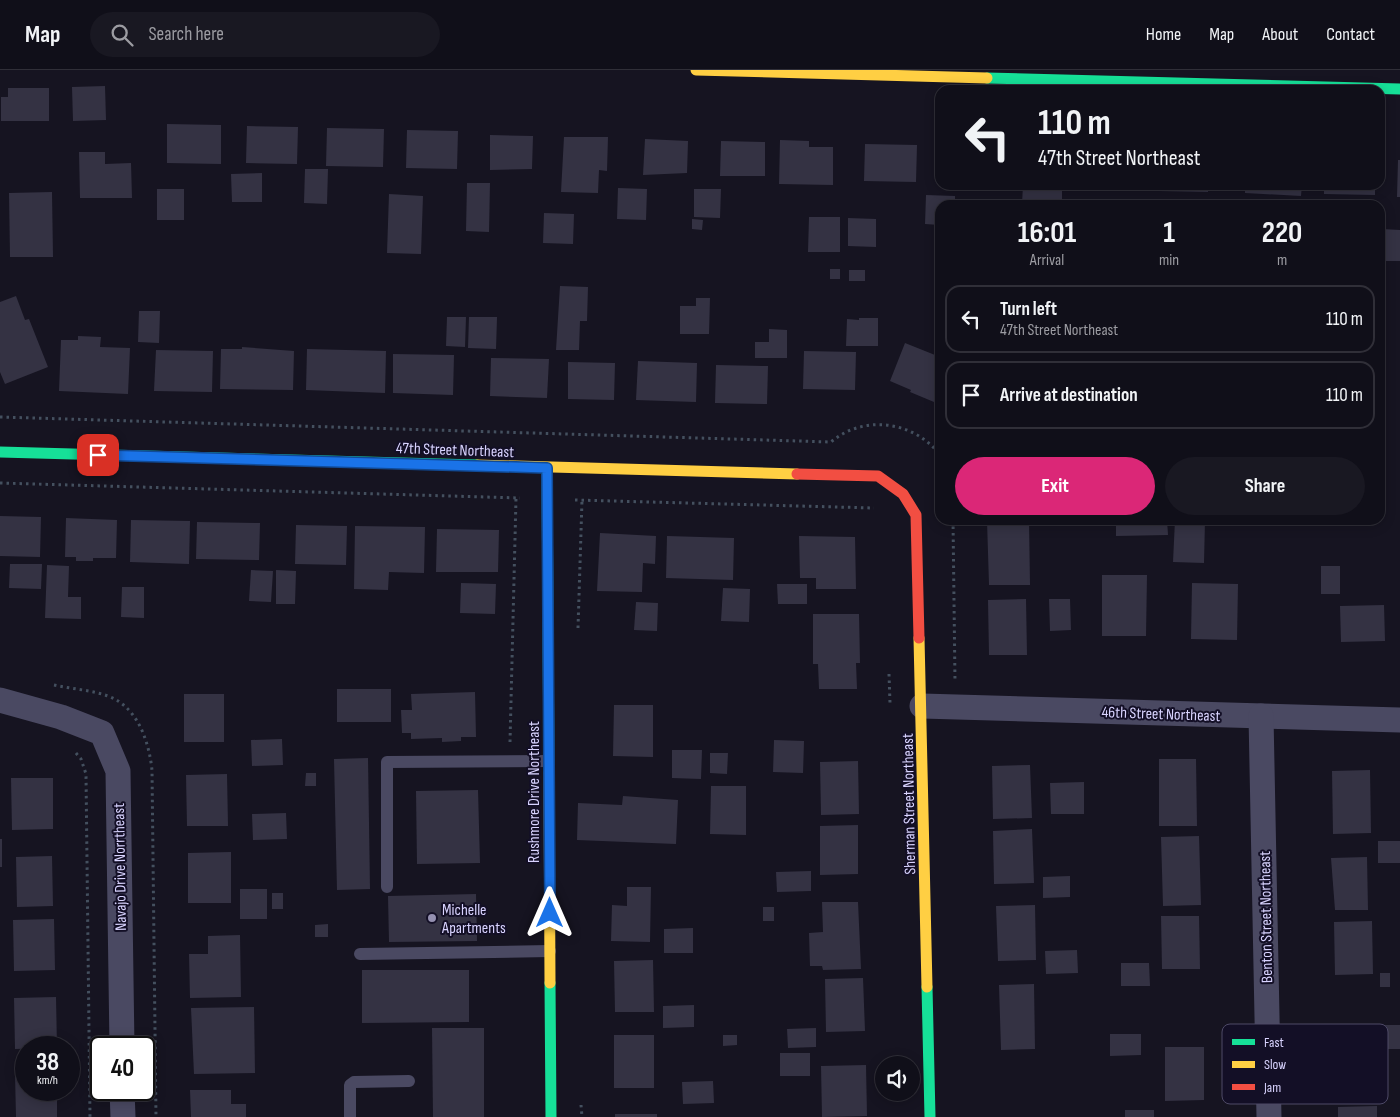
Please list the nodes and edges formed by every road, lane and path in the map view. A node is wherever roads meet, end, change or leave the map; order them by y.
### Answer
1 (696, 70) edge
2 (1252, 85) edge
3 (1385, 89) edge
4 (1400, 89) edge
5 (0, 417) edge
6 (935, 450) edge
7 (0, 452) edge
8 (547, 468) junction
9 (0, 483) edge
10 (904, 494) joint
11 (516, 498) junction
12 (523, 498) dead end
13 (567, 500) dead end
14 (582, 500) junction
15 (877, 508) dead end
16 (953, 525) edge
17 (578, 635) dead end
18 (955, 688) dead end
19 (0, 700) edge
20 (922, 706) junction
21 (1261, 716) junction
22 (1400, 720) edge
23 (71, 749) dead end
24 (509, 760) junction
25 (549, 761) junction
26 (387, 887) dead end
27 (550, 951) junction
28 (360, 954) dead end
29 (1267, 1024) edge
30 (122, 1036) edge
31 (409, 1081) dead end
32 (122, 1101) edge
33 (1269, 1104) edge
34 (90, 1117) edge
35 (123, 1117) edge
36 (350, 1117) edge
37 (551, 1117) edge
38 (930, 1117) edge
39 (1269, 1117) edge

1 - 2 street
3 - 4 street
5 - 6 path
7 - 8 street, 47th Street Northeast
8 - 10 street, 47th Street Northeast
8 - 25 street, Rushmore Drive Northeast
9 - 11 path
10 - 20 street, Sherman Street Northeast
11 - 12 path
11 - 24 path
13 - 14 path
14 - 15 path
14 - 17 path
16 - 18 path
19 - 30 street, Navajo Drive Norrtheast
20 - 21 street, 46th Street Northeast
20 - 38 street, Sherman Street Northeast
21 - 22 street, 46th Street Northeast
21 - 29 street, Benton Street Northeast
23 - 34 path
24 - 25 lane
24 - 26 lane
25 - 27 street, Rushmore Drive Northeast
27 - 28 lane
27 - 37 street, Rushmore Drive Northeast
31 - 36 lane
32 - 35 street
33 - 39 street, Benton Street Northeast

